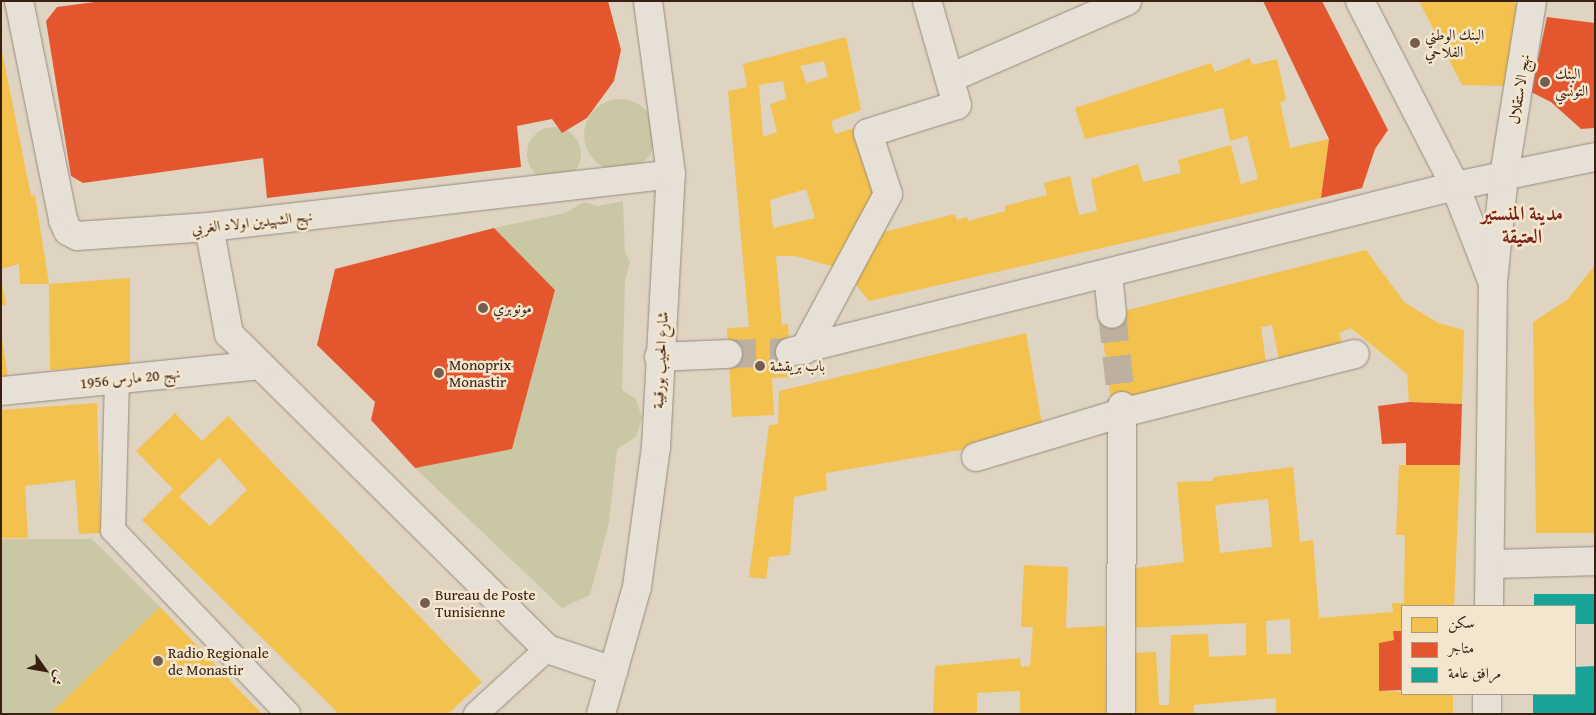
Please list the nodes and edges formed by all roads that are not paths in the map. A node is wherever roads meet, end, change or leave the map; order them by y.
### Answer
1 (19, 1) edge
2 (648, 1) edge
3 (927, 1) edge
4 (1127, 1) edge
5 (1360, 1) edge
6 (1532, 1) edge
7 (950, 78) junction
8 (1595, 157) edge
9 (671, 174) junction
10 (1504, 176) junction
11 (1455, 186) junction
12 (209, 228) junction
13 (1108, 274) junction
14 (1493, 282) junction
15 (1112, 314) tunnel mouth
16 (728, 354) tunnel mouth
17 (1355, 354) dead end
18 (659, 357) junction
19 (260, 365) junction
20 (117, 379) junction
21 (1, 391) edge
22 (1122, 409) junction
23 (976, 457) dead end
24 (1595, 561) edge
25 (1490, 564) junction
26 (1489, 605) edge
27 (547, 649) junction
28 (614, 672) junction
29 (1487, 695) edge
30 (288, 714) edge
31 (476, 714) edge
32 (602, 714) edge
33 (1121, 714) edge
34 (1487, 714) edge

1 - 12 street, نهج الشهيدين اولاد الغربي
2 - 9 street, شارع الحبيب بورقيبة
3 - 7 street
4 - 7 street
5 - 11 street
6 - 10 street, نهج الاستقلال
7 - 13 street
8 - 10 street
9 - 12 street, نهج الشهيدين اولاد الغربي
9 - 18 street, شارع الحبيب بورقيبة
10 - 11 street
10 - 14 street, نهج الاستقلال
11 - 13 street
11 - 14 street
12 - 19 street
13 - 15 street
14 - 25 street, نهج الاستقلال
16 - 18 street
17 - 22 street
18 - 28 street, شارع الحبيب بورقيبة
19 - 20 street, نهج 20 مارس 1956
19 - 27 street
20 - 21 street, نهج 20 مارس 1956
20 - 30 lane
22 - 23 street
22 - 33 street
24 - 25 street
25 - 26 street, نهج الاستقلال
27 - 28 street
27 - 31 lane
28 - 32 street, شارع الحبيب بورقيبة
29 - 34 street

